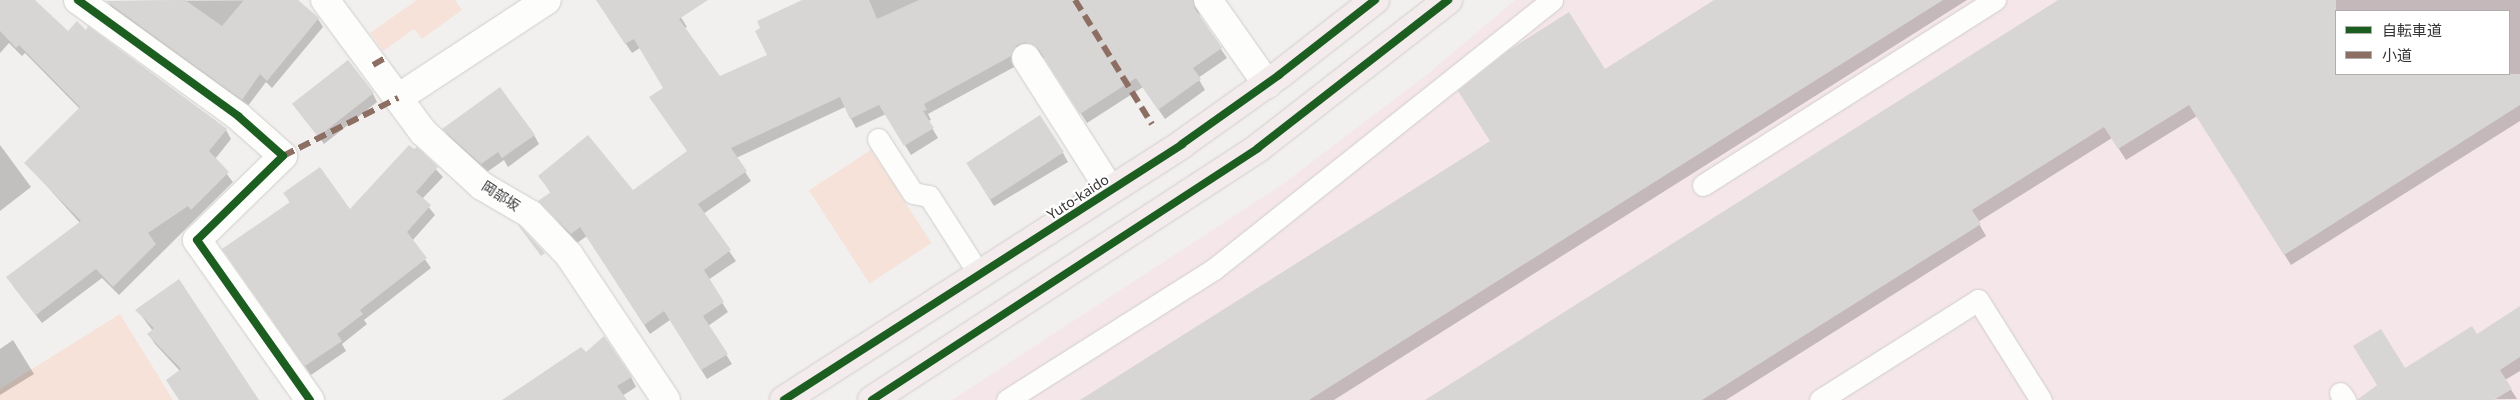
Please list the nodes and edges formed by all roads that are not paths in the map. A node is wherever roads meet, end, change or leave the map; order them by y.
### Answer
1 (78, 0) edge
2 (326, 0) edge
3 (547, 0) edge
4 (1208, 0) edge
5 (1375, 0) edge
6 (1448, 0) edge
7 (1552, 0) edge
8 (1995, 0) edge
9 (1026, 58) dead end
10 (1267, 84) junction
11 (398, 98) junction
12 (878, 139) dead end
13 (1702, 185) dead end
14 (1110, 190) junction
15 (979, 274) junction
16 (310, 400) edge
17 (666, 400) edge
18 (784, 400) edge
19 (872, 400) edge
20 (1007, 400) edge
21 (1820, 400) edge
22 (2041, 400) edge

1 - 16 street
2 - 11 street, 岡部坂
3 - 11 street
4 - 10 street
5 - 10 main road, Yuto-kaido
6 - 19 main road
7 - 20 lane
8 - 13 lane
9 - 14 street
10 - 14 main road, Yuto-kaido
11 - 17 street, 岡部坂
12 - 15 lane
14 - 15 main road, Yuto-kaido
15 - 18 main road, Yuto-kaido
21 - 22 lane

